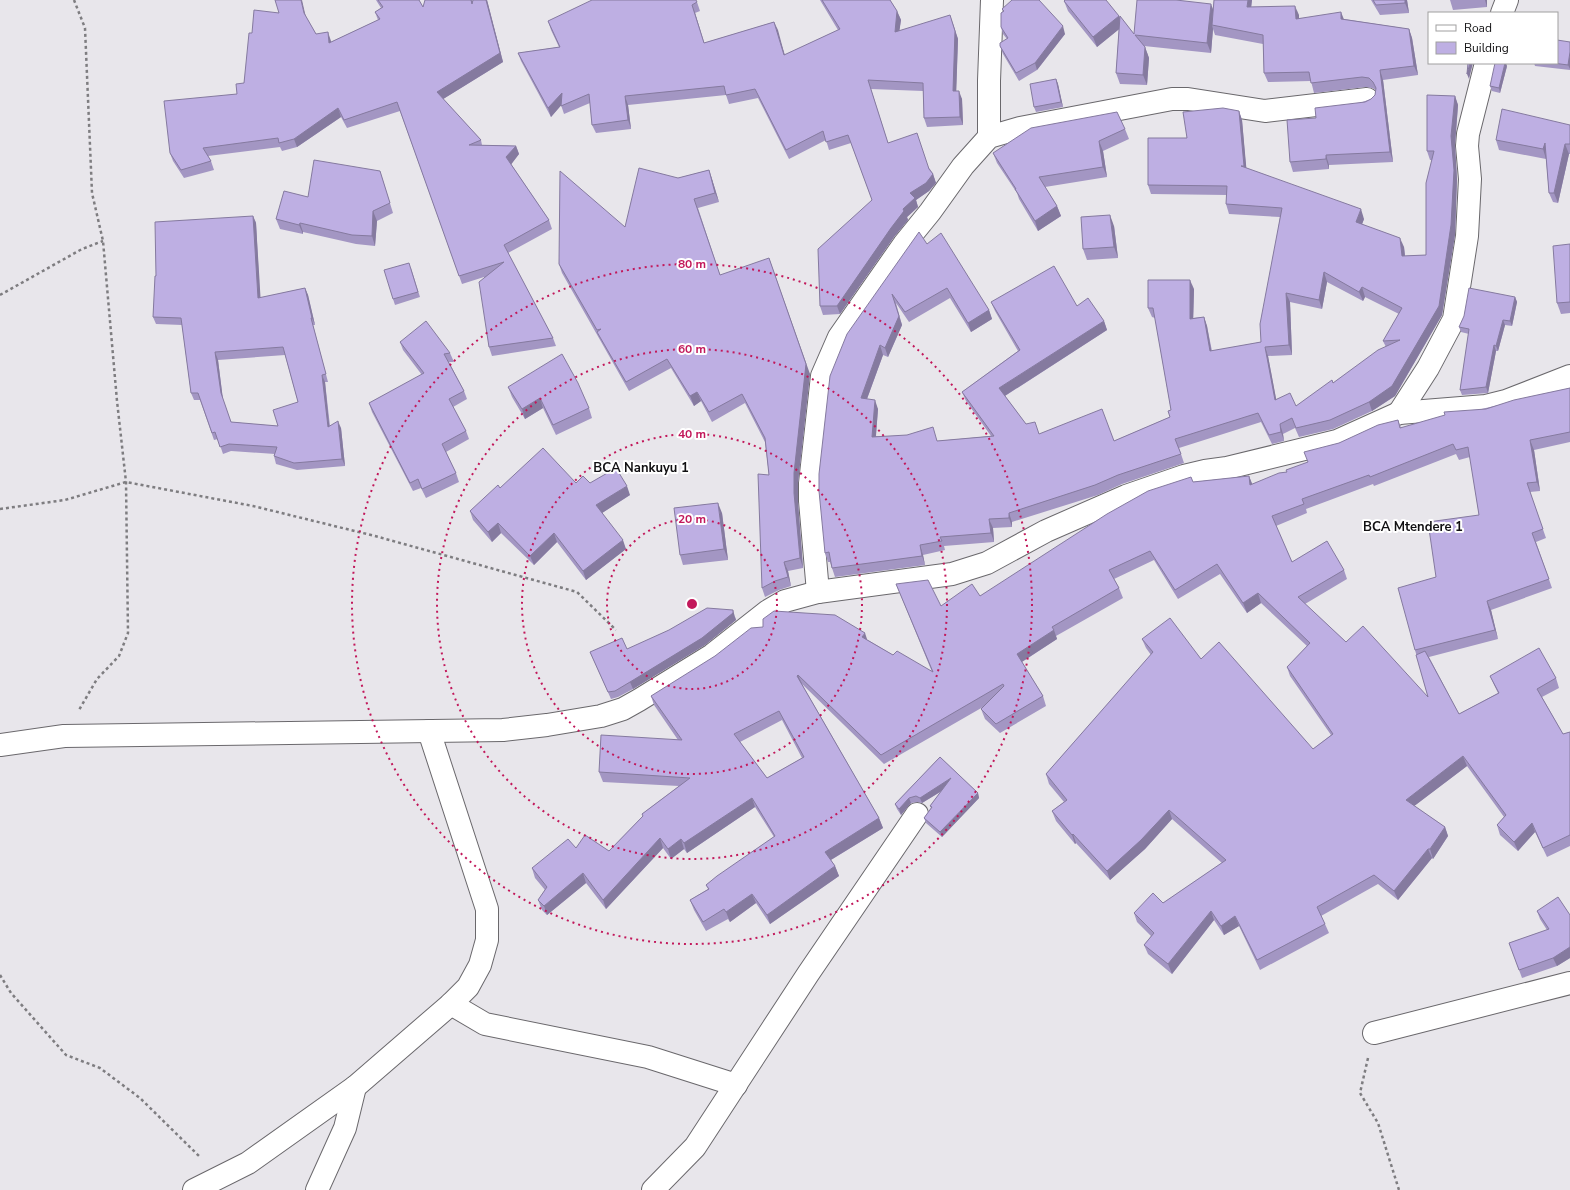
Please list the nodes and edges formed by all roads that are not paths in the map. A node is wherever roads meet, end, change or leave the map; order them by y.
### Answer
1 (992, 0) edge
2 (1507, 0) edge
3 (1502, 12) edge
4 (1486, 64) edge
5 (1367, 99) edge
6 (989, 137) junction
7 (1570, 376) edge
8 (1399, 413) junction
9 (818, 592) junction
10 (429, 731) junction
11 (0, 745) edge
12 (917, 814) dead end
13 (1570, 983) edge
14 (451, 1004) junction
15 (1374, 1033) road end
16 (736, 1085) junction
17 (355, 1087) junction
18 (194, 1190) edge
19 (316, 1190) edge
20 (653, 1190) edge

1 - 6 street
2 - 3 street
4 - 8 street
5 - 6 street
6 - 9 street
7 - 8 street
8 - 9 street
9 - 10 street
10 - 11 street
10 - 14 street
12 - 16 street
13 - 15 street
14 - 16 street
14 - 17 street
16 - 20 street
17 - 18 street
17 - 19 street

